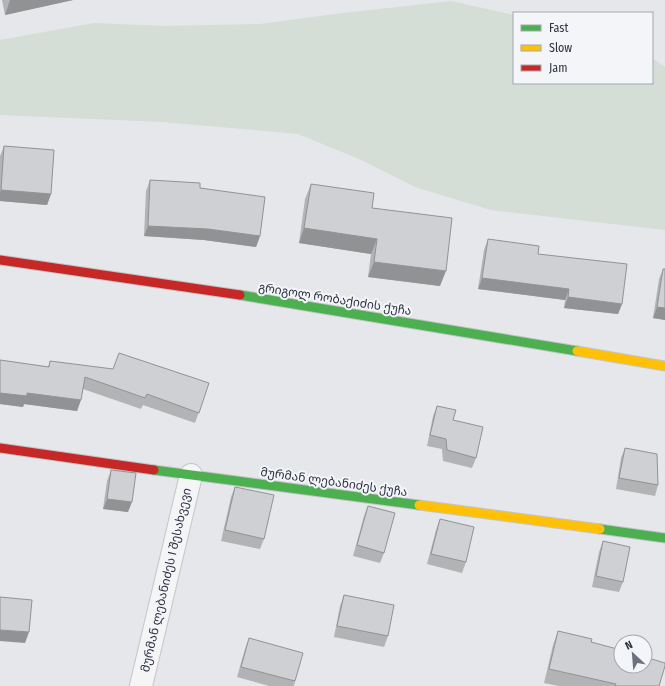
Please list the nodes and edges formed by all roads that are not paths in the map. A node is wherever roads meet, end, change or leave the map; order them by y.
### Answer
1 (0, 260) edge
2 (665, 366) edge
3 (0, 448) edge
4 (191, 475) junction
5 (665, 538) edge
6 (141, 686) edge

1 - 2 street, გრიგოლ რობაქიძის ქუჩა
3 - 4 street, მურმან ლებანიძეს ქუჩა
4 - 5 street, მურმან ლებანიძეს ქუჩა
4 - 6 street, მურმან ლებანიძეს I შესახვევი

